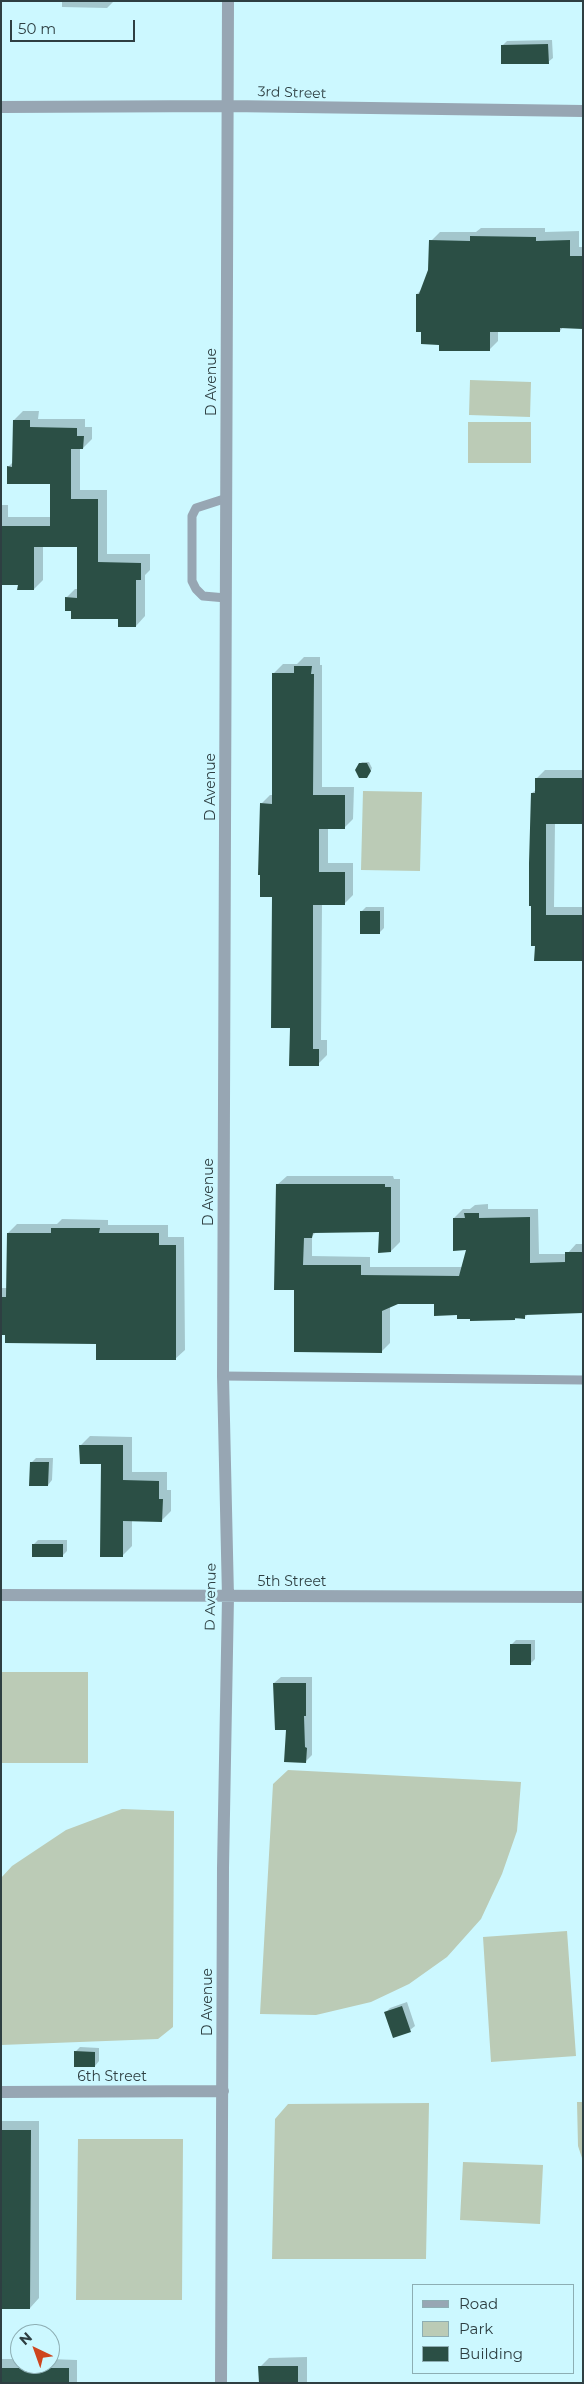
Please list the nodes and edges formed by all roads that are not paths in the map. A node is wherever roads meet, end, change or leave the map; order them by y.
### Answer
1 (228, 1) edge
2 (228, 106) junction
3 (1, 107) edge
4 (583, 112) edge
5 (227, 498) junction
6 (226, 598) junction
7 (223, 1376) junction
8 (583, 1380) edge
9 (1, 1594) edge
10 (228, 1597) junction
11 (583, 1597) edge
12 (223, 2091) junction
13 (1, 2092) edge
14 (222, 2383) edge

1 - 2 street, D Avenue
2 - 3 street, 3rd Street
2 - 4 street, 3rd Street
2 - 5 street, D Avenue
5 - 6 street, D Avenue
5 - 6 lane
6 - 7 street, D Avenue
7 - 8 lane
7 - 10 street, D Avenue
9 - 10 street, 5th Street
10 - 11 street, 5th Street
10 - 12 street, D Avenue
12 - 13 street, 6th Street
12 - 14 street, D Avenue

